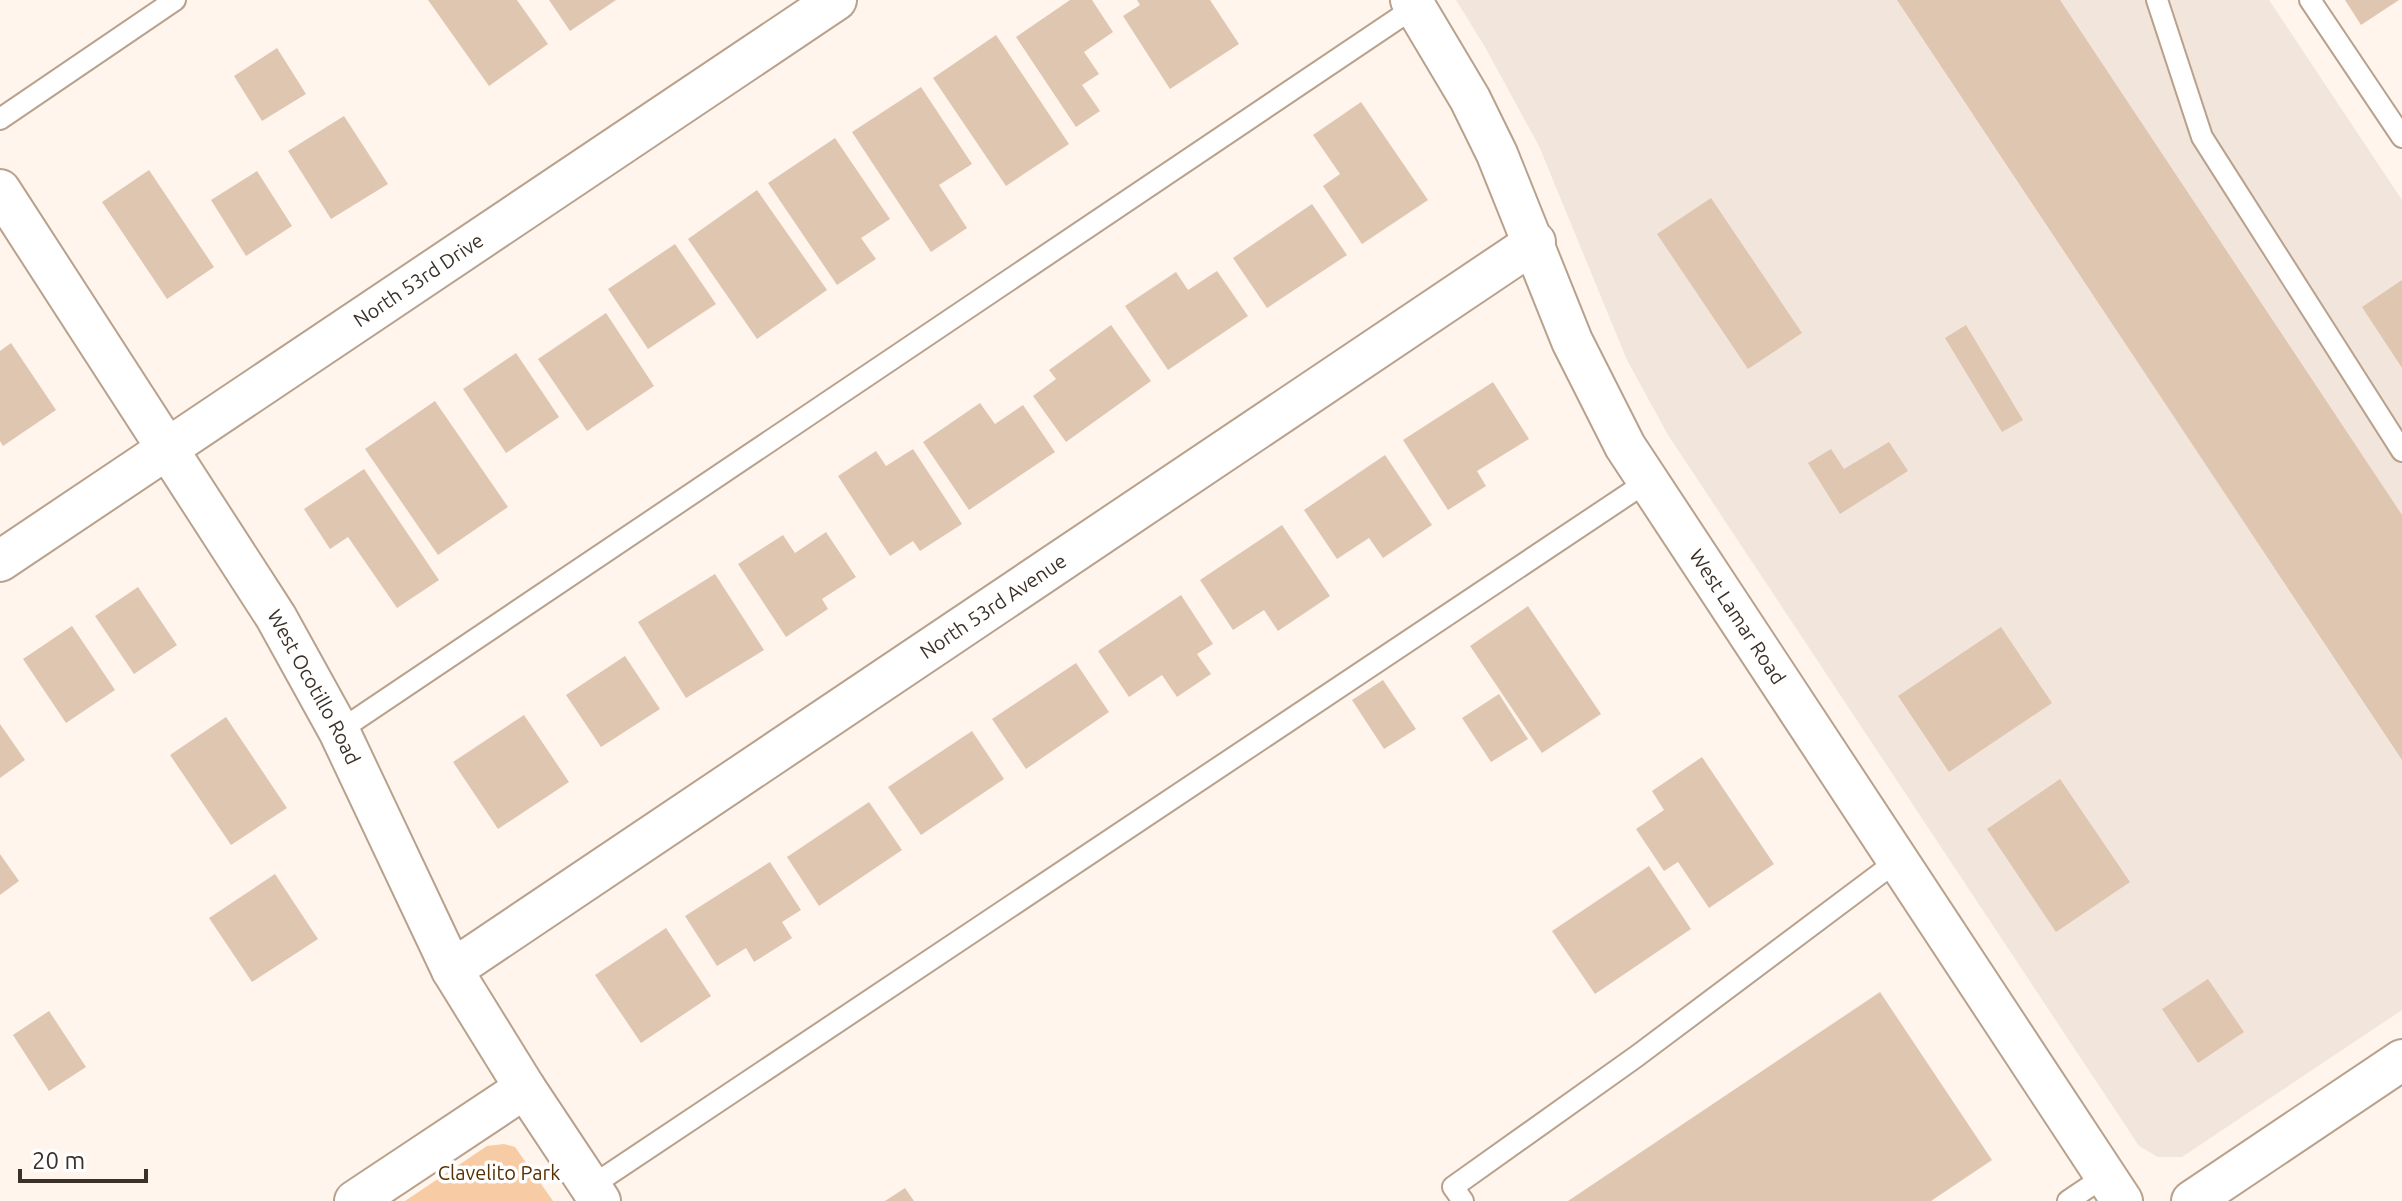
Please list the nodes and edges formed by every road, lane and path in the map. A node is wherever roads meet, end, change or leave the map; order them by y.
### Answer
1 (175, 0) edge
2 (836, 0) edge
3 (2157, 0) edge
4 (2310, 0) edge
5 (1413, 4) edge
6 (0, 119) edge
7 (2402, 137) edge
8 (0, 190) edge
9 (1535, 242) junction
10 (166, 448) junction
11 (2402, 451) edge
12 (1648, 481) junction
13 (0, 561) edge
14 (339, 731) junction
15 (1897, 861) junction
16 (452, 970) junction
17 (2402, 1060) edge
18 (525, 1088) junction
19 (2113, 1188) edge
20 (595, 1194) edge
21 (355, 1201) edge
22 (1463, 1201) edge
23 (2068, 1201) edge
24 (2192, 1201) edge

1 - 6 lane
2 - 10 street, North 53rd Drive
3 - 11 lane
4 - 7 lane
5 - 9 street, West Lamar Road
5 - 14 lane
8 - 10 street, West Ocotillo Road
9 - 12 street, West Lamar Road
9 - 16 street, North 53rd Avenue
10 - 13 street, North 53rd Drive
10 - 14 street, West Ocotillo Road
12 - 15 street, West Lamar Road
12 - 20 lane
14 - 16 street, West Ocotillo Road
15 - 19 street, West Lamar Road
15 - 22 lane
16 - 18 street, West Ocotillo Road
17 - 24 street
18 - 20 street, West Ocotillo Road
18 - 21 street
19 - 23 lane

